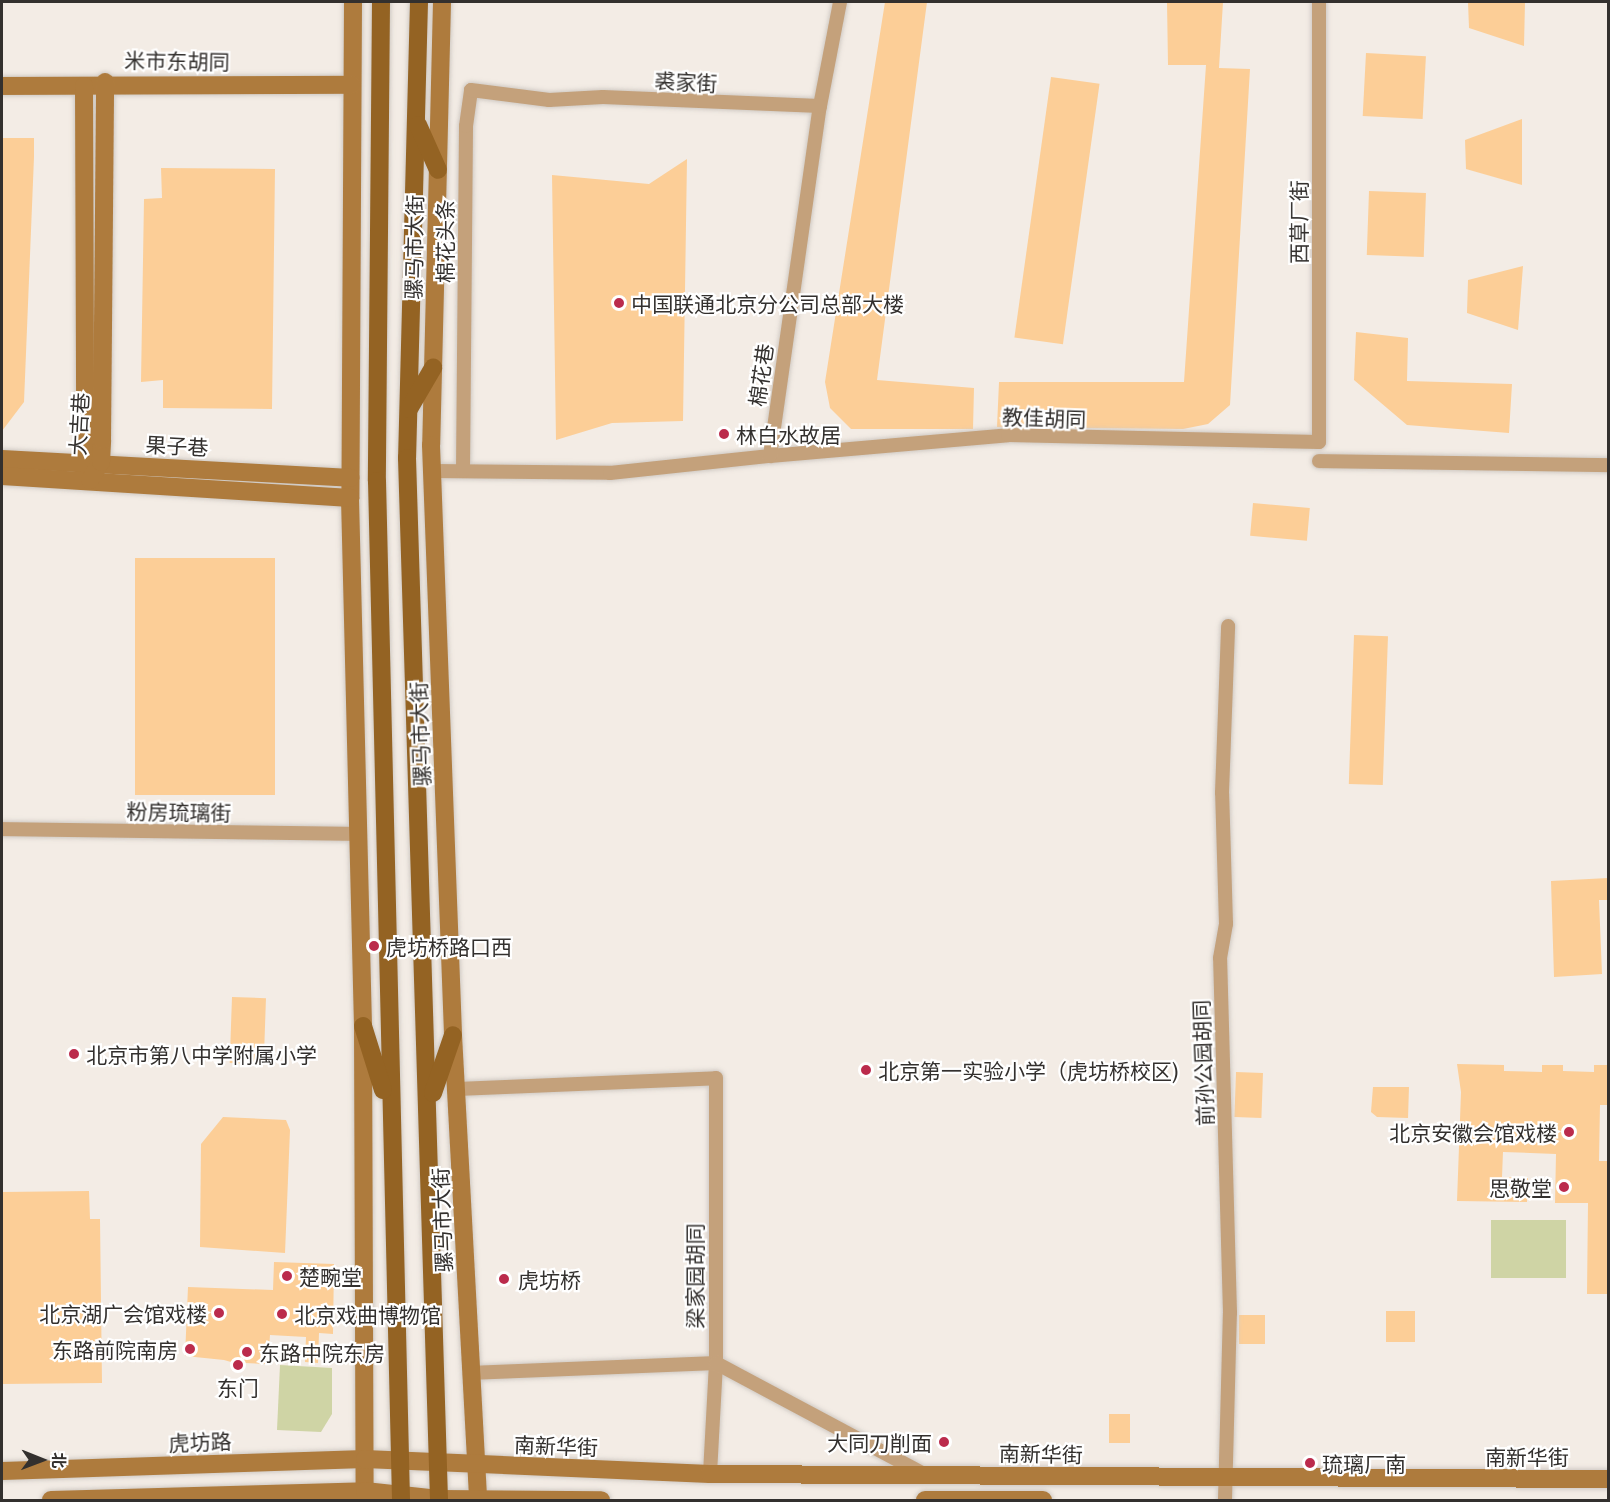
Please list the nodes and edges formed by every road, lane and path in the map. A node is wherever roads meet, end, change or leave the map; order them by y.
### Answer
1 (353, 2) edge
2 (381, 2) edge
3 (419, 2) edge
4 (442, 2) edge
5 (840, 2) edge
6 (1319, 2) edge
7 (105, 82) junction
8 (352, 85) junction
9 (2, 86) edge
10 (84, 86) junction
11 (549, 100) joint
12 (820, 106) junction
13 (416, 120) junction
14 (438, 170) junction
15 (433, 368) junction
16 (408, 411) junction
17 (1319, 442) joint
18 (770, 456) junction
19 (2, 459) edge
20 (93, 461) junction
21 (1318, 461) dead end
22 (1608, 465) edge
23 (432, 471) junction
24 (463, 471) junction
25 (2, 476) edge
26 (350, 477) junction
27 (90, 480) junction
28 (350, 498) junction
29 (1228, 626) dead end
30 (2, 829) edge
31 (357, 834) junction
32 (363, 1026) junction
33 (453, 1035) junction
34 (458, 1089) junction
35 (429, 1103) junction
36 (389, 1111) junction
37 (716, 1363) junction
38 (470, 1373) junction
39 (365, 1459) junction
40 (399, 1461) junction
41 (438, 1464) junction
42 (474, 1465) junction
43 (2, 1471) edge
44 (710, 1474) junction
45 (924, 1474) junction
46 (1224, 1478) junction
47 (1608, 1479) edge
48 (365, 1496) edge
49 (401, 1497) edge
50 (478, 1499) edge
51 (51, 1500) edge
52 (439, 1500) edge
53 (602, 1500) edge
54 (925, 1500) edge
55 (1043, 1500) edge
56 (1224, 1500) edge

1 - 8 street
2 - 36 main road, 骡马市大街
3 - 13 main road, 骡马市大街
4 - 14 street, 骡马市大街
5 - 12 street, 棉花巷
6 - 17 street, 西草厂街
7 - 8 street, 米市东胡同
7 - 10 street, 米市东胡同
7 - 20 street, 大吉巷
8 - 26 street
9 - 10 street, 米市东胡同
10 - 20 street, 大吉巷
11 - 12 street, 裘家街
11 - 24 street, 棉花头条
12 - 18 street, 棉花巷
13 - 14 main road
13 - 16 main road, 骡马市大街
14 - 15 street, 骡马市大街
15 - 16 main road
15 - 23 street, 骡马市大街
16 - 35 main road, 骡马市大街
17 - 18 street, 教佳胡同
18 - 24 street
19 - 20 street, 果子巷
20 - 26 street, 果子巷
20 - 27 street, 大吉巷
21 - 22 street
23 - 24 street
23 - 33 street, 骡马市大街
25 - 27 street, 果子巷
26 - 28 street
27 - 28 street, 果子巷
28 - 31 street
29 - 46 street, 前孙公园胡同
30 - 31 street, 粉房琉璃街
31 - 32 street
32 - 36 main road
32 - 39 street
33 - 34 street, 骡马市大街
33 - 35 main road
34 - 37 street, 梁家园胡同
34 - 38 street, 骡马市大街
35 - 41 main road, 骡马市大街
36 - 40 main road, 骡马市大街
37 - 38 street
37 - 44 street, 梁家园胡同
37 - 45 street
38 - 42 street, 骡马市大街
39 - 40 street, 虎坊路
39 - 43 street, 虎坊路
39 - 48 street
40 - 41 street, 虎坊路
40 - 49 main road, 骡马市大街
41 - 42 street, 南新华街
41 - 52 main road, 骡马市大街
42 - 44 street, 南新华街
42 - 50 street, 骡马市大街
44 - 45 street, 南新华街
45 - 46 street, 南新华街
46 - 47 street, 南新华街
46 - 56 street, 前孙公园胡同
48 - 49 street
48 - 51 street
49 - 52 street
50 - 52 street
50 - 53 street
54 - 55 street

